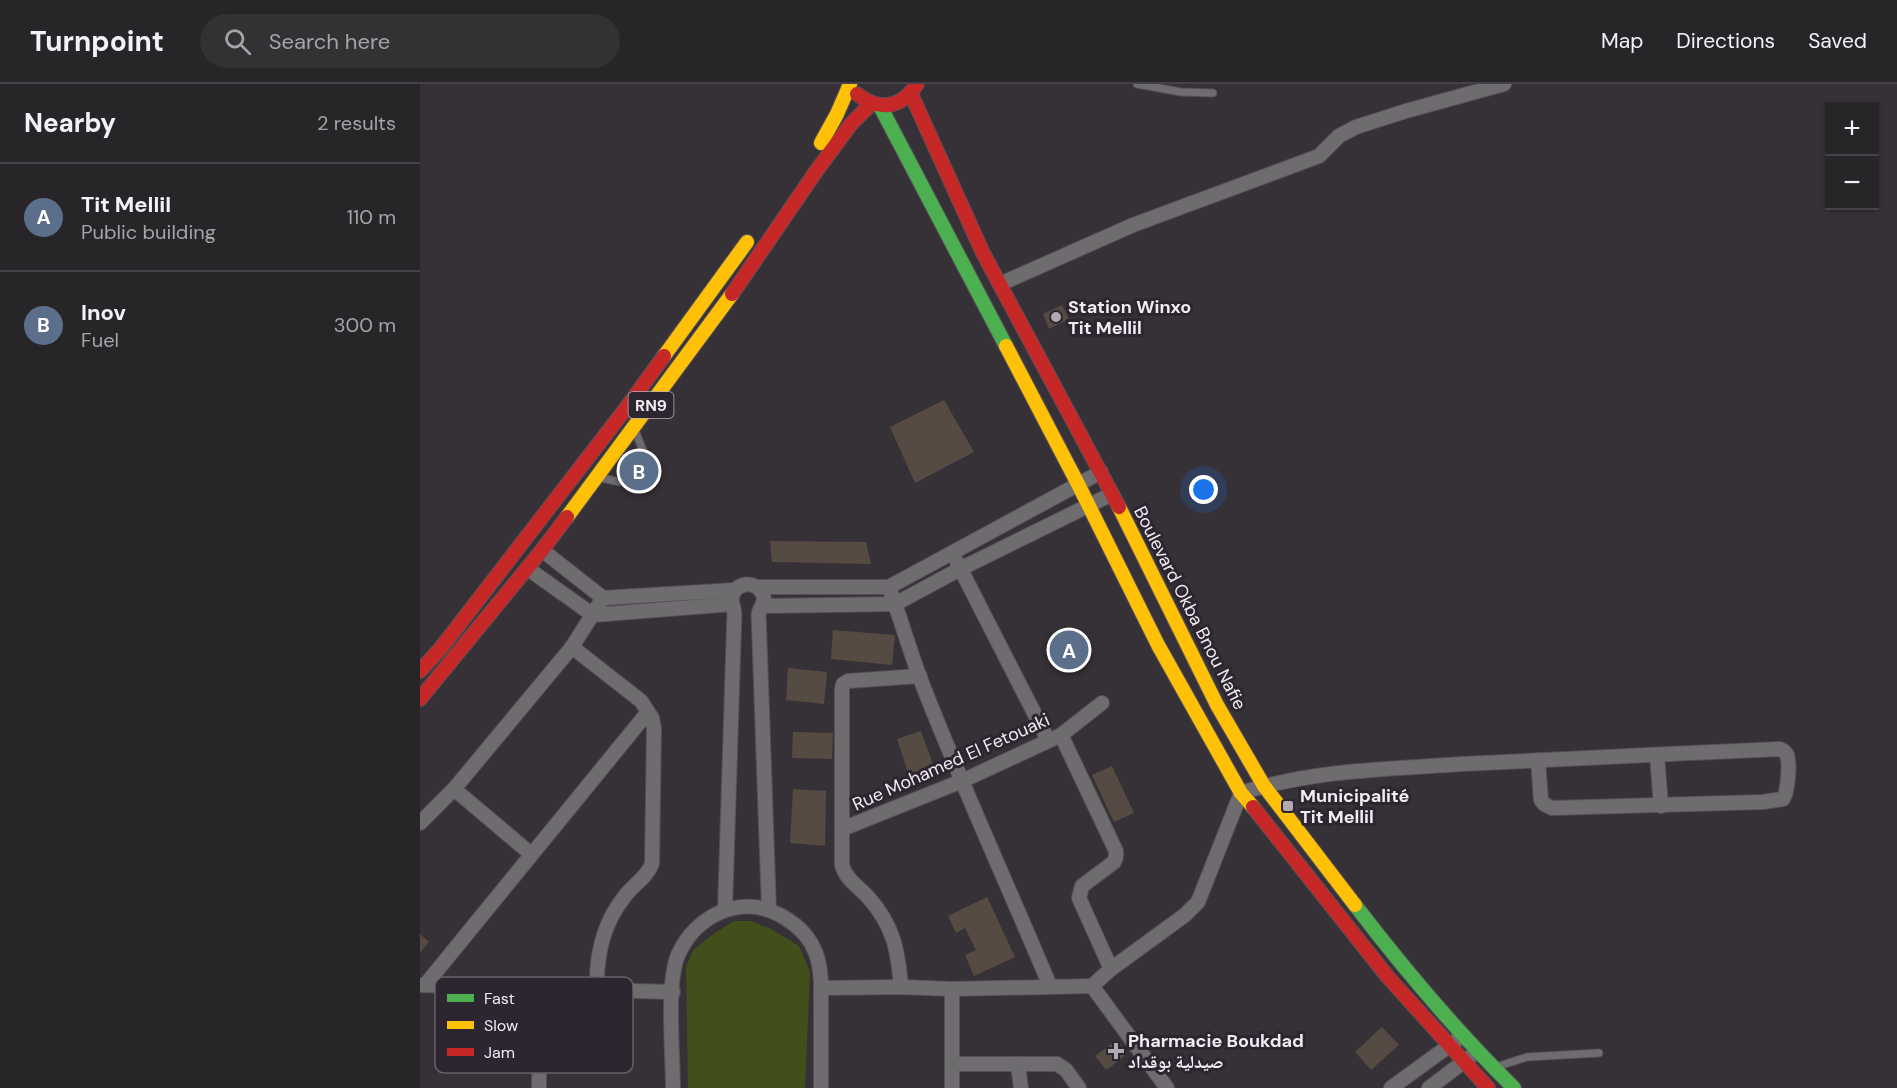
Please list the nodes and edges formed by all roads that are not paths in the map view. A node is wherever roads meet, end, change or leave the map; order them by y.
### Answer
1 (850, 84) edge
2 (1137, 84) edge
3 (1504, 84) edge
4 (914, 89) edge
5 (1213, 93) dead end
6 (875, 105) junction
7 (799, 172) dead end
8 (758, 228) dead end
9 (1000, 284) junction
10 (634, 428) junction
11 (1101, 472) junction
12 (597, 477) junction
13 (1078, 484) junction
14 (1112, 494) junction
15 (1088, 506) junction
16 (542, 550) junction
17 (952, 552) junction
18 (527, 568) junction
19 (960, 569) junction
20 (757, 587) junction
21 (889, 587) junction
22 (735, 590) junction
23 (603, 598) junction
24 (895, 604) junction
25 (733, 607) junction
26 (761, 609) junction
27 (593, 615) junction
28 (572, 647) junction
29 (441, 648) junction
30 (420, 655) edge
31 (420, 671) edge
32 (920, 676) junction
33 (420, 699) edge
34 (1102, 703) dead end
35 (648, 712) junction
36 (1054, 737) junction
37 (1657, 755) junction
38 (1538, 759) junction
39 (962, 781) junction
40 (1264, 786) junction
41 (454, 789) junction
42 (1241, 793) junction
43 (1661, 806) junction
44 (420, 823) edge
45 (842, 829) junction
46 (531, 854) junction
47 (725, 910) junction
48 (769, 910) junction
49 (1111, 969) junction
50 (597, 977) edge
51 (423, 984) edge
52 (1050, 986) junction
53 (1092, 986) junction
54 (901, 987) junction
55 (821, 988) junction
56 (952, 989) junction
57 (633, 990) edge
58 (672, 992) junction
59 (1463, 1035) junction
60 (1449, 1045) junction
61 (1477, 1052) junction
62 (1599, 1053) dead end
63 (1463, 1062) junction
64 (952, 1064) junction
65 (1018, 1065) junction
66 (1494, 1068) junction
67 (539, 1073) edge
68 (539, 1088) edge
69 (673, 1088) edge
70 (821, 1088) edge
71 (952, 1088) edge
72 (1021, 1088) edge
73 (1080, 1088) edge
74 (1167, 1088) edge
75 (1391, 1088) edge
76 (1429, 1088) edge
77 (1488, 1088) edge
78 (1514, 1088) edge

1 - 6 main road
1 - 7 main road
2 - 5 lane
3 - 9 street
4 - 6 main road, RN9
4 - 9 main road, Boulevard Okba Bnou Nafie
6 - 10 main road, RN9
6 - 13 main road
8 - 29 main road, RN9
9 - 11 main road, Boulevard Okba Bnou Nafie
10 - 12 main road, RN9
10 - 12 lane
11 - 13 street
11 - 14 main road, Boulevard Okba Bnou Nafie
12 - 16 main road, RN9
13 - 15 main road
13 - 17 street
14 - 15 street
14 - 40 main road, Boulevard Okba Bnou Nafie
15 - 19 street
15 - 42 main road
16 - 18 main road, RN9
16 - 23 street
17 - 19 street
17 - 21 street
18 - 27 street
18 - 33 main road, RN9
19 - 24 street
19 - 36 street
20 - 21 street
20 - 22 street
20 - 26 street
21 - 24 street
22 - 23 street
22 - 25 street
23 - 27 street
24 - 26 street
24 - 32 street
25 - 26 street
25 - 27 street
25 - 47 street
26 - 48 street
27 - 28 street
28 - 35 street
28 - 41 street
29 - 30 street
29 - 31 main road, RN9
32 - 39 street
32 - 45 street
34 - 36 street, Rue Mohamed El Fetouaki
35 - 46 street
35 - 50 street
36 - 39 street, Rue Mohamed El Fetouaki
36 - 49 street
37 - 38 street
37 - 43 street
37 - 43 street
38 - 40 street
38 - 43 street
39 - 45 street, Rue Mohamed El Fetouaki
39 - 52 street
40 - 42 street
40 - 59 main road, Boulevard Okba Bnou Nafie
41 - 44 street
41 - 46 street
42 - 49 street
42 - 60 main road
45 - 54 street
46 - 51 street
47 - 48 street
47 - 58 street
48 - 55 street
49 - 53 street
52 - 53 street
52 - 56 street
53 - 74 street
54 - 55 street
54 - 56 street
55 - 70 street
56 - 64 street
57 - 58 street
58 - 69 street
59 - 60 street
59 - 61 main road, Boulevard Okba Bnou Nafie
60 - 63 main road
60 - 75 street
61 - 63 street
61 - 66 main road, Boulevard Okba Bnou Nafie
62 - 66 lane
63 - 76 street
63 - 77 main road
64 - 65 street
64 - 71 street
65 - 72 street
65 - 73 street
66 - 78 main road, Boulevard Okba Bnou Nafie
67 - 68 street

